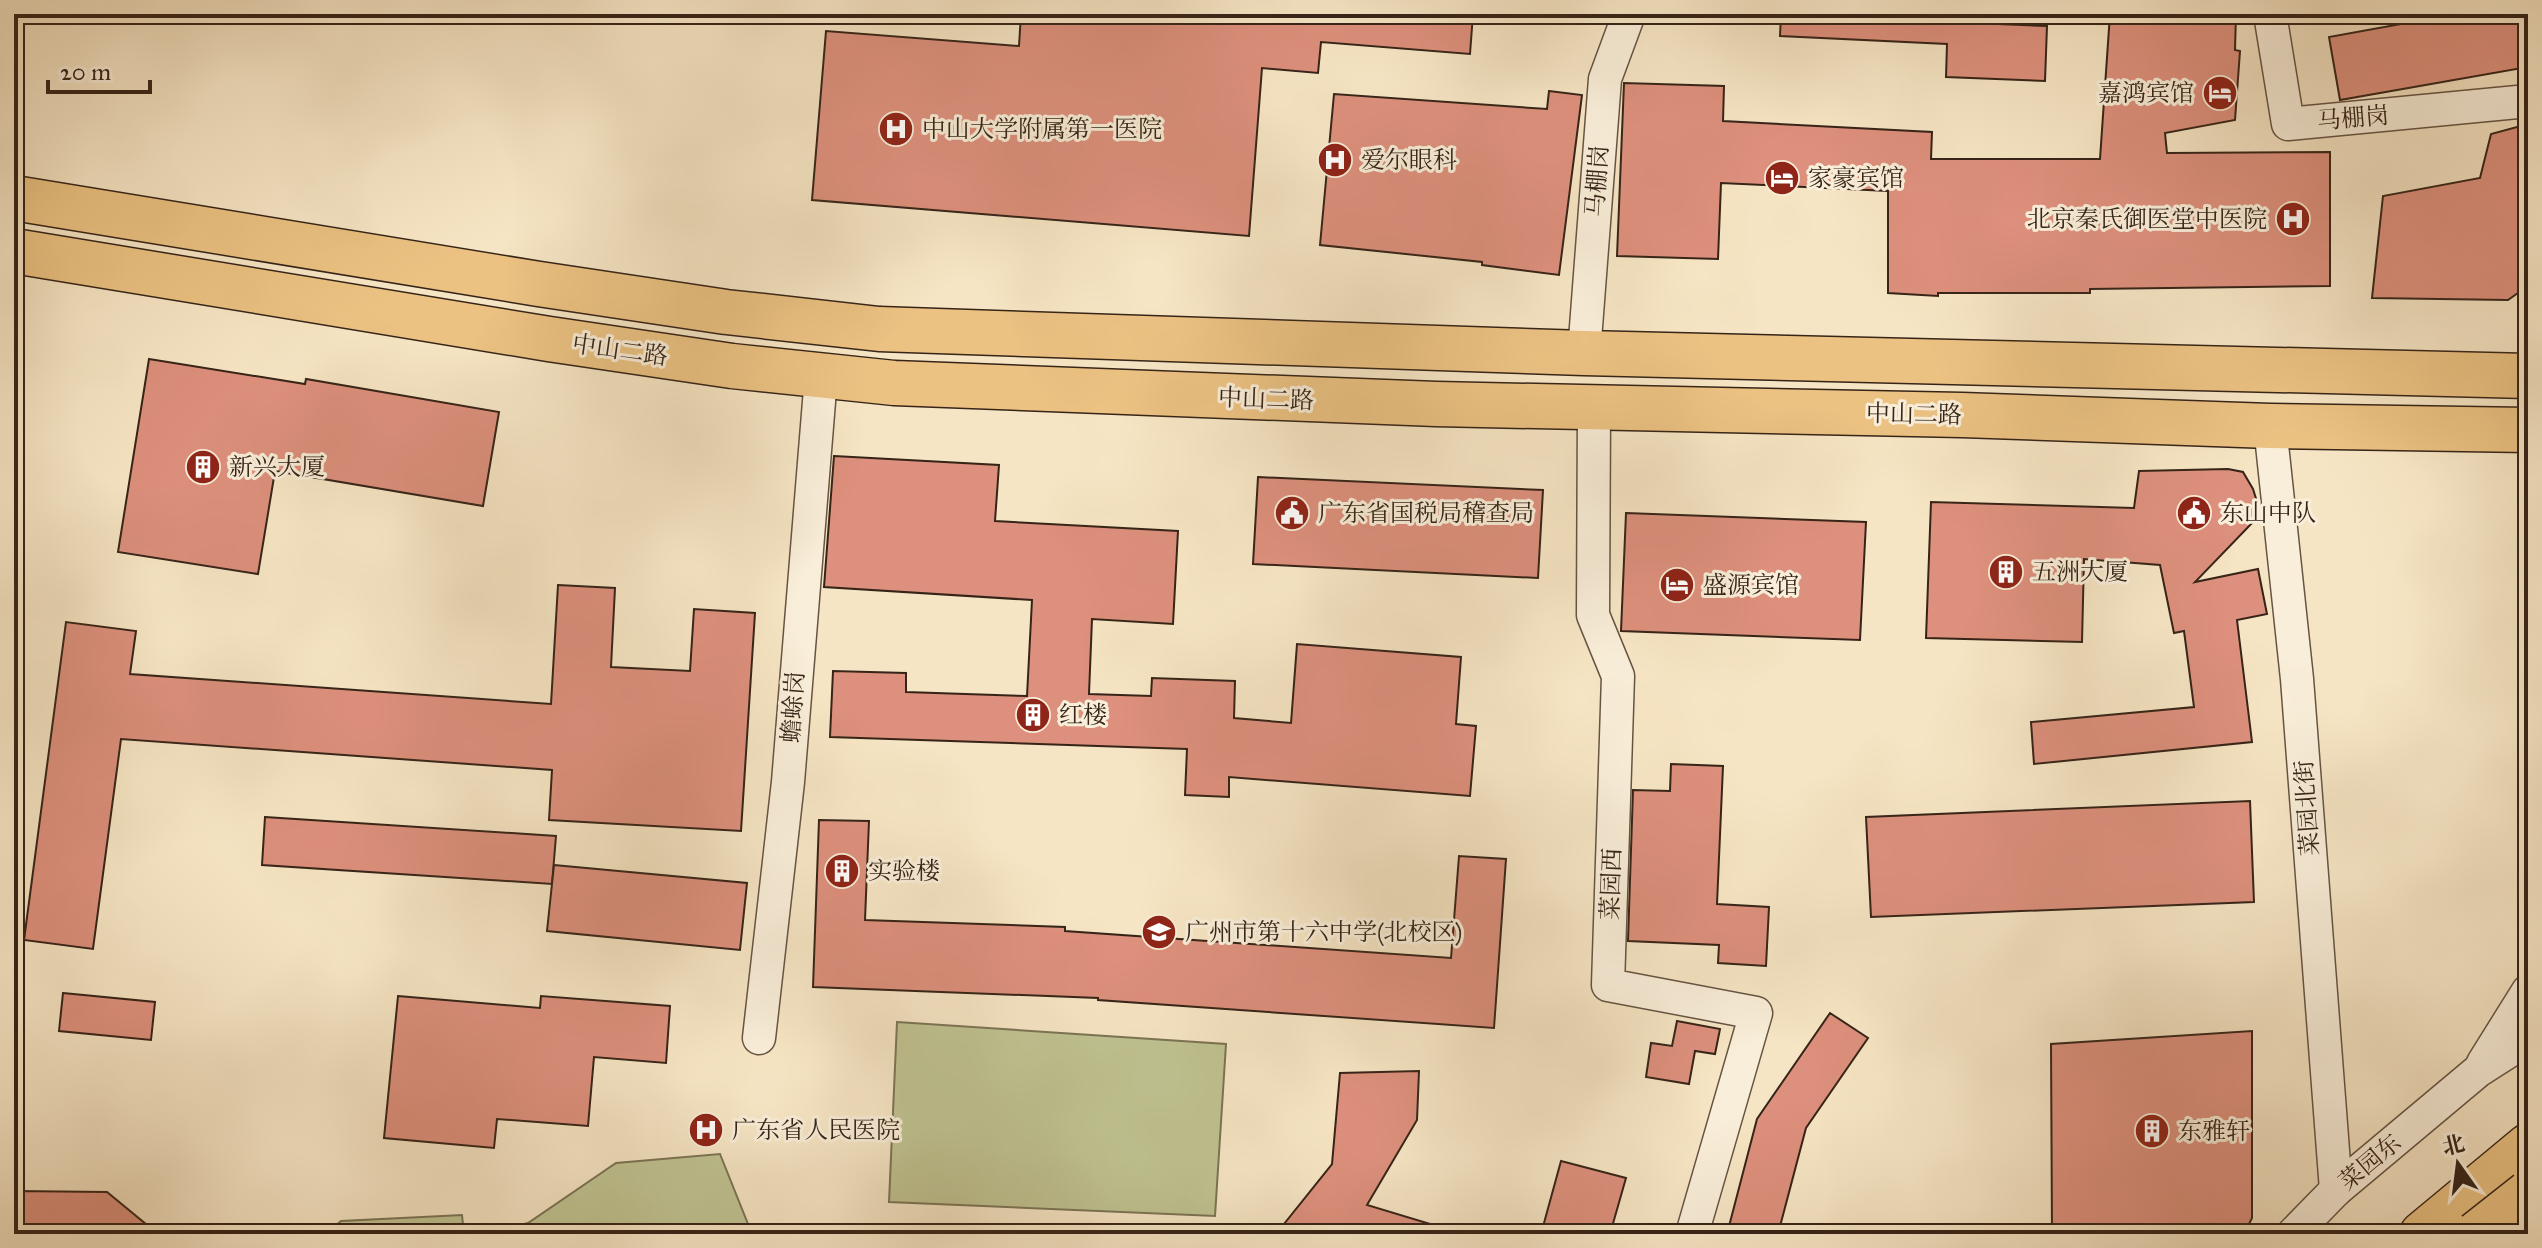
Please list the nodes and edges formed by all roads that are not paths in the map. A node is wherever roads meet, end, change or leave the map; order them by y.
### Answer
1 (1629, 14) edge
2 (2270, 14) edge
3 (2528, 101) edge
4 (14, 198) edge
5 (14, 251) edge
6 (1584, 353) junction
7 (2528, 376) edge
8 (821, 377) junction
9 (1594, 407) junction
10 (2270, 426) junction
11 (2528, 430) edge
12 (2528, 991) edge
13 (759, 1038) dead end
14 (2528, 1039) edge
15 (2478, 1071) junction
16 (2518, 1169) edge
17 (2336, 1190) junction
18 (2528, 1214) edge
19 (1692, 1234) edge
20 (2293, 1234) edge
21 (2422, 1234) edge
22 (2479, 1234) edge
23 (2515, 1234) edge

1 - 6 street, 马棚岗
2 - 3 street, 马棚岗
4 - 6 main road
5 - 8 main road, 中山二路
6 - 7 main road
8 - 9 main road, 中山二路
8 - 13 street, 蟾蜍岗
9 - 10 main road, 中山二路
9 - 19 street, 菜园西
10 - 11 main road, 中山二路
10 - 17 street, 菜园北街
12 - 15 street
14 - 15 street, 菜园东
15 - 17 street, 菜园东
16 - 21 main road
16 - 22 main road, bridge
17 - 20 street, 菜园东
18 - 23 main road

